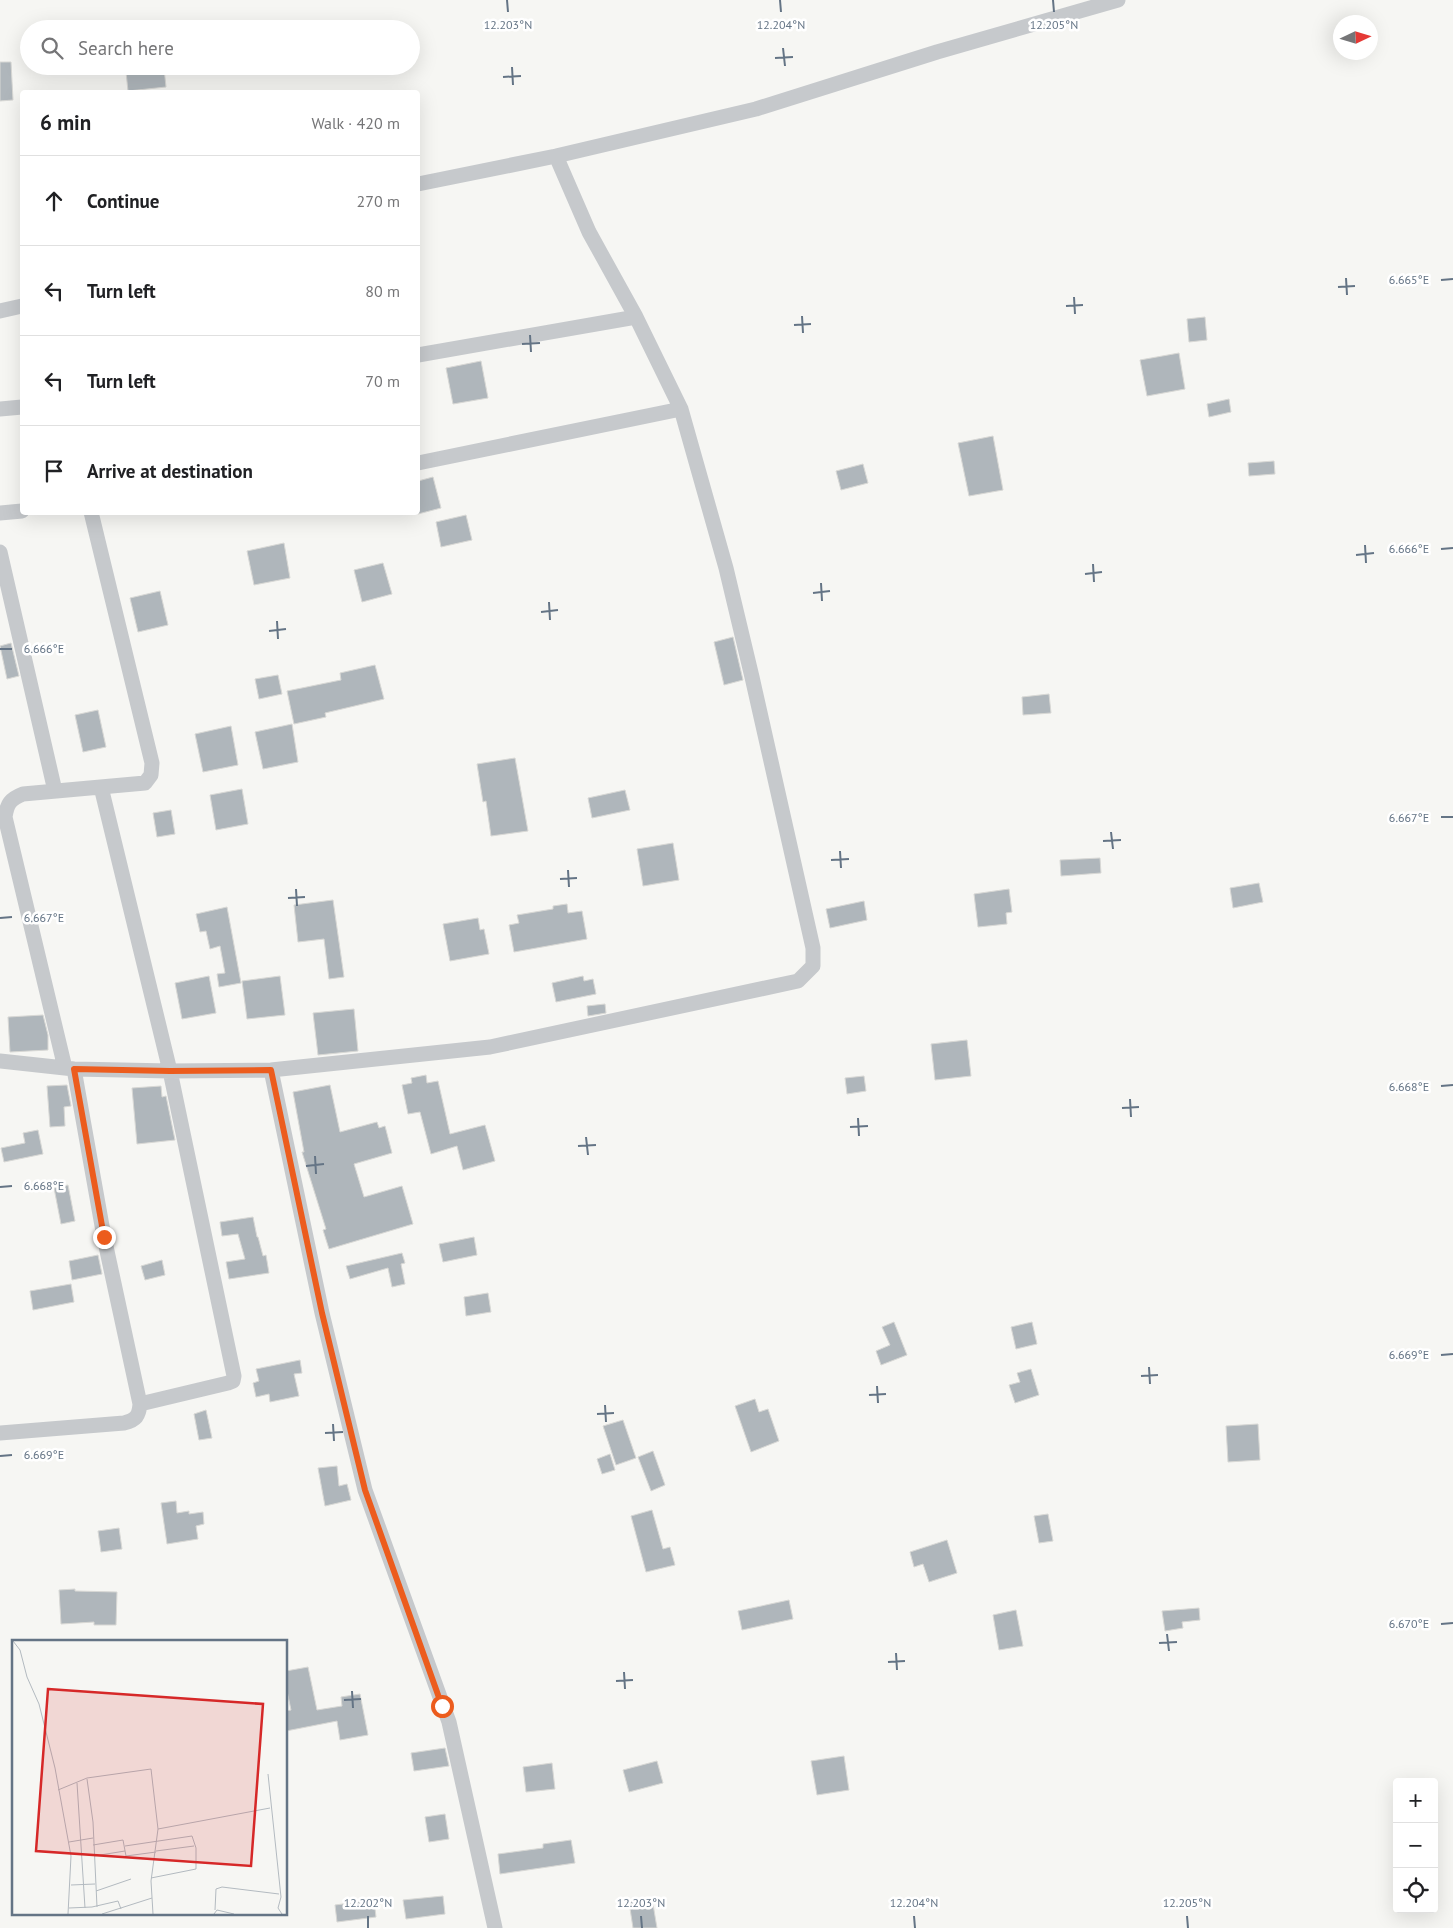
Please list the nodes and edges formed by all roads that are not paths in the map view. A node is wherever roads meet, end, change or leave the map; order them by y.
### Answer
1 (1118, 0) edge
2 (556, 156) junction
3 (420, 184) edge
4 (20, 306) edge
5 (0, 311) edge
6 (636, 317) junction
7 (420, 355) edge
8 (20, 407) edge
9 (0, 409) edge
10 (681, 409) junction
11 (420, 463) edge
12 (20, 511) edge
13 (0, 513) edge
14 (92, 515) edge
15 (0, 552) edge
16 (101, 787) junction
17 (55, 791) junction
18 (0, 1062) edge
19 (70, 1069) junction
20 (271, 1070) junction
21 (170, 1071) junction
22 (140, 1404) junction
23 (0, 1433) edge
24 (495, 1928) edge

1 - 2 street
2 - 3 street
2 - 6 street
4 - 5 street
6 - 7 street
6 - 10 street
8 - 9 street
10 - 11 street
10 - 20 street
12 - 13 street
14 - 16 street
15 - 17 street
16 - 17 street
16 - 21 street
17 - 19 street
18 - 19 street
19 - 21 street
19 - 22 street
20 - 21 street
20 - 24 street
21 - 22 street
22 - 23 street

